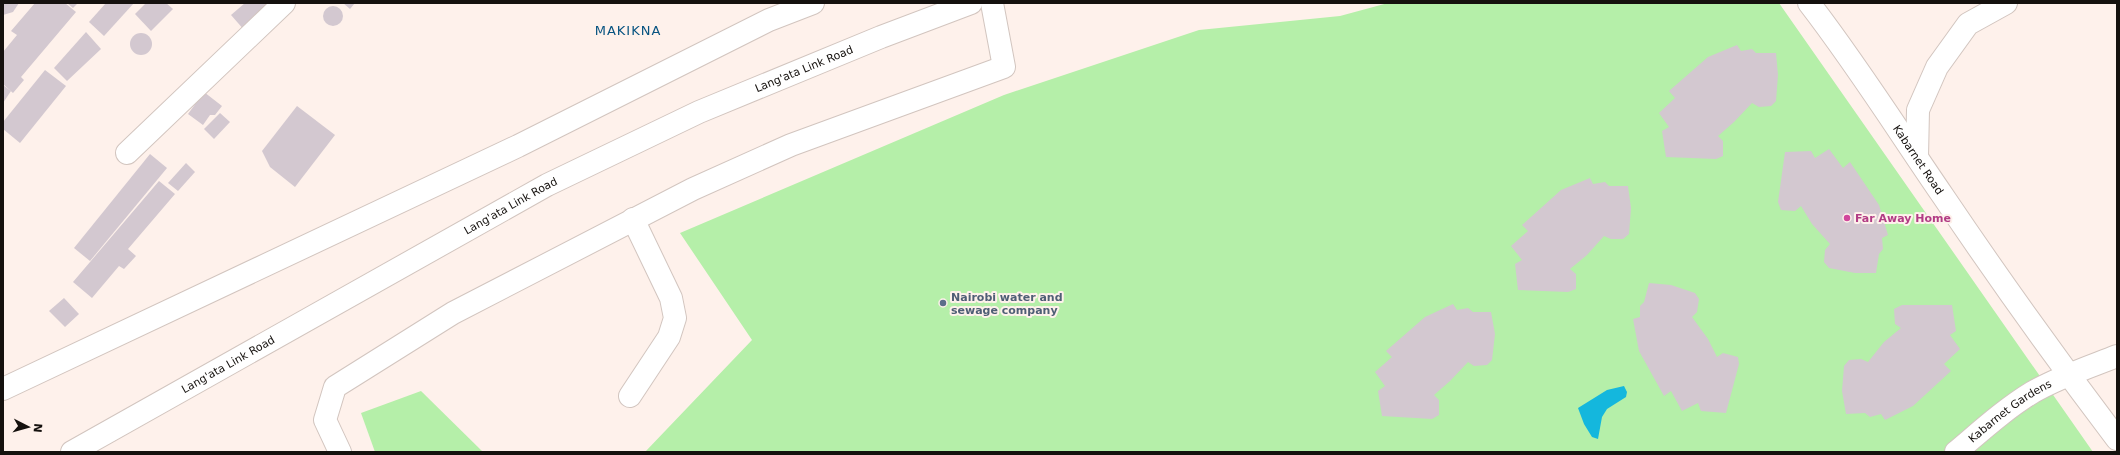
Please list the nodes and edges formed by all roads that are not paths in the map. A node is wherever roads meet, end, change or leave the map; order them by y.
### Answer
1 (284, 3) edge
2 (794, 3) edge
3 (813, 3) edge
4 (971, 3) edge
5 (992, 3) edge
6 (1809, 3) edge
7 (2006, 3) edge
8 (769, 20) junction
9 (127, 153) dead end
10 (1917, 157) junction
11 (633, 219) junction
12 (2117, 356) edge
13 (2068, 375) junction
14 (3, 389) edge
15 (630, 396) dead end
16 (2117, 439) edge
17 (72, 452) edge
18 (340, 452) edge
19 (1956, 452) edge

1 - 9 main road
2 - 8 main road
3 - 8 main road
4 - 17 main road, Lang'ata Link Road
5 - 11 main road
6 - 10 main road, Kabarnet Road
7 - 10 main road
8 - 14 main road
10 - 13 main road, Kabarnet Road
11 - 15 main road
11 - 18 main road
12 - 13 main road, Kabarnet Gardens
13 - 16 main road, Kabarnet Road
13 - 19 main road, Kabarnet Gardens

